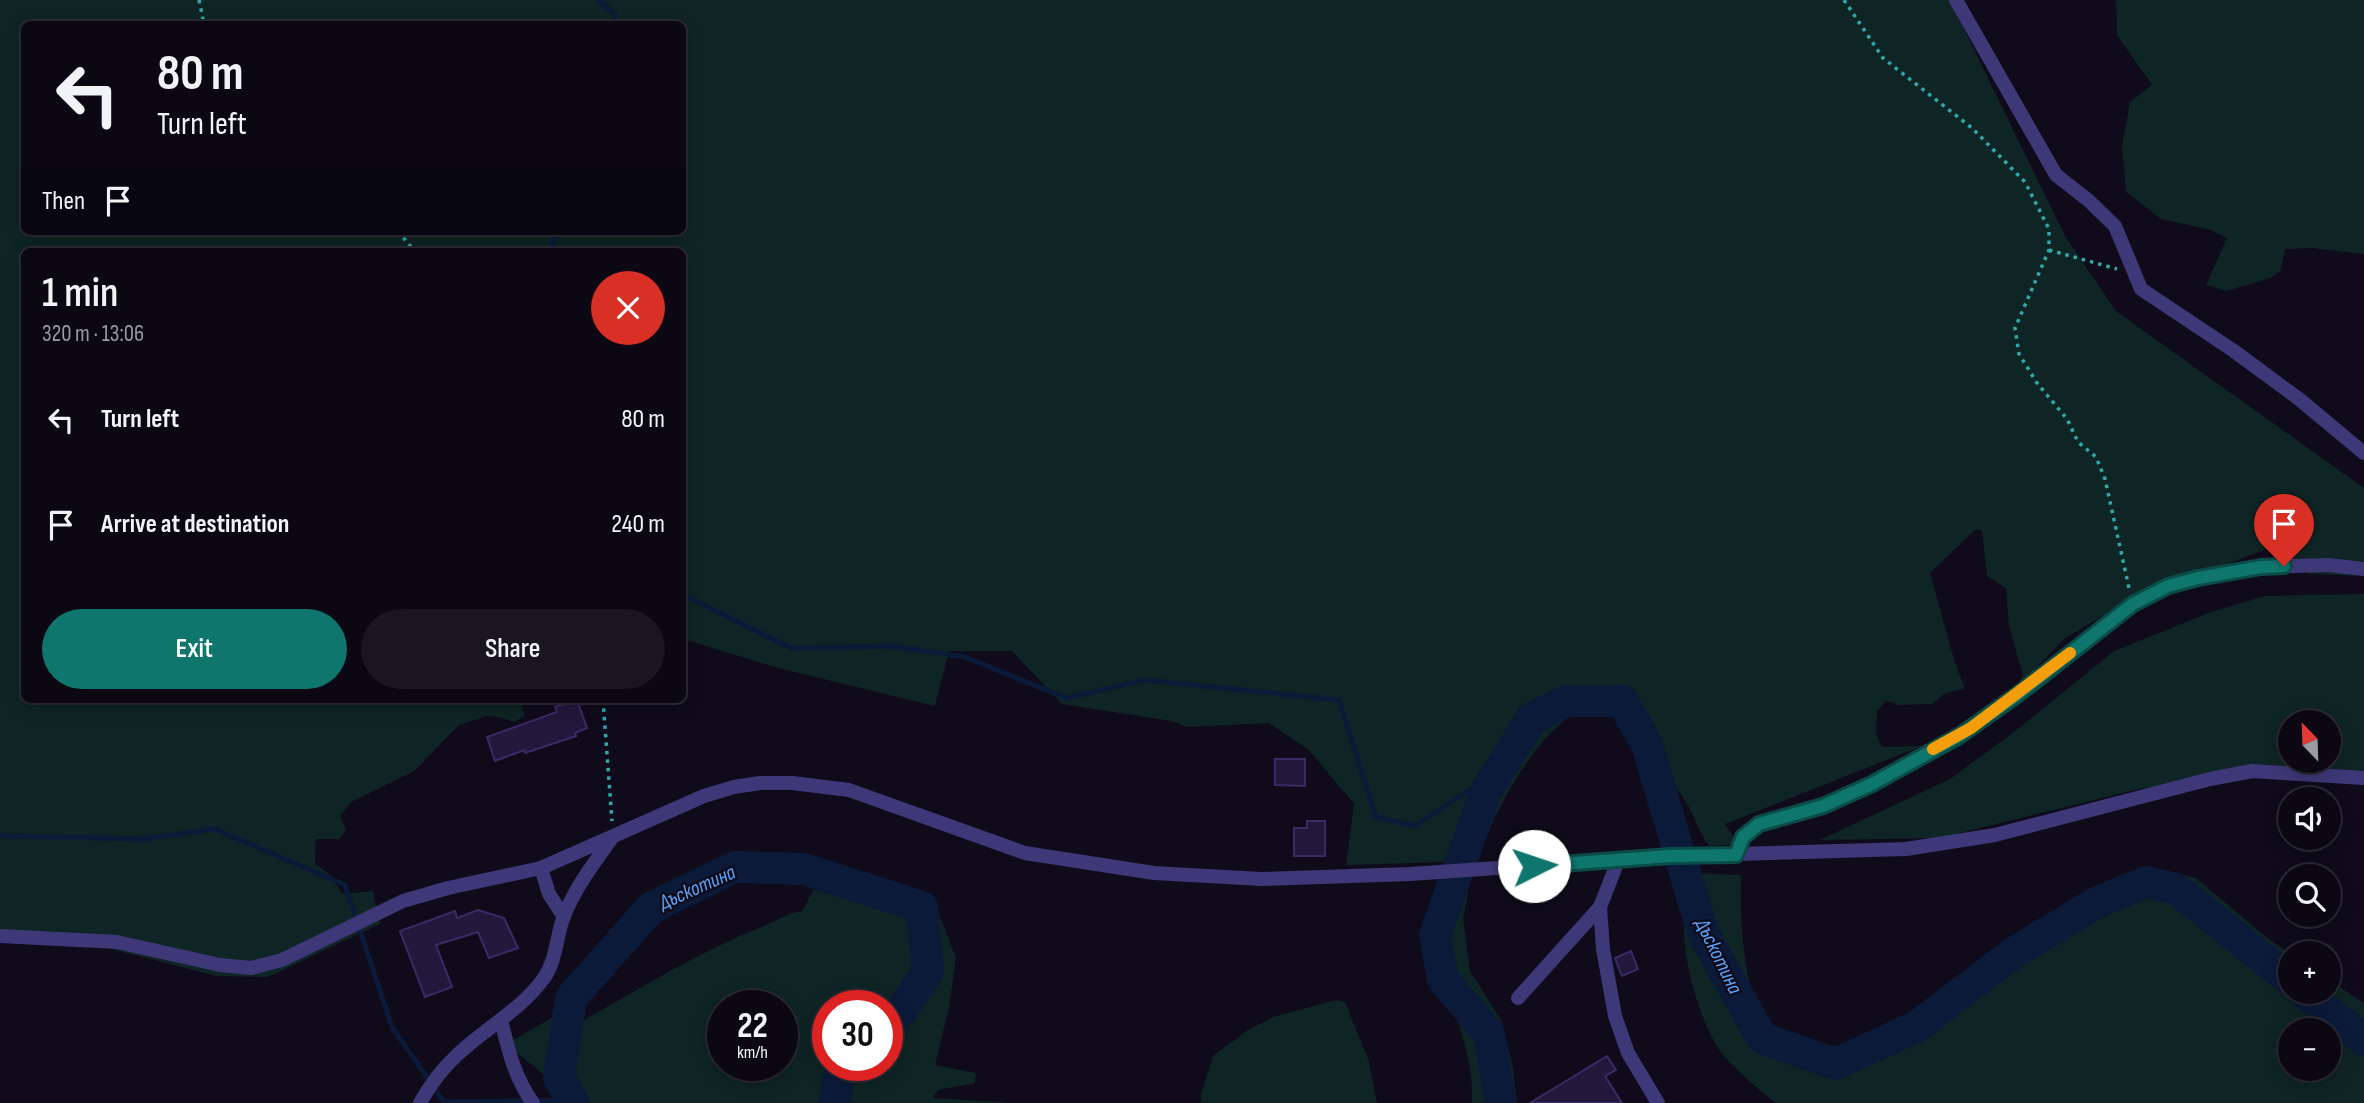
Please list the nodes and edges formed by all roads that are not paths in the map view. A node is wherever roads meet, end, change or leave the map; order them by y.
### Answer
1 (1956, 0) edge
2 (2364, 453) edge
3 (2364, 569) edge
4 (2364, 778) edge
5 (613, 837) junction
6 (1736, 855) junction
7 (1618, 861) junction
8 (541, 869) junction
9 (1600, 906) junction
10 (564, 917) junction
11 (0, 936) edge
12 (1518, 998) dead end
13 (501, 1020) junction
14 (420, 1103) edge
15 (533, 1103) edge
16 (1658, 1103) edge

1 - 2 street
3 - 6 street
4 - 6 street
5 - 7 street
5 - 8 street
5 - 10 street
6 - 7 street
7 - 9 street
8 - 10 street
8 - 11 street
9 - 12 street
9 - 16 street
10 - 13 street
13 - 14 street
13 - 15 street

